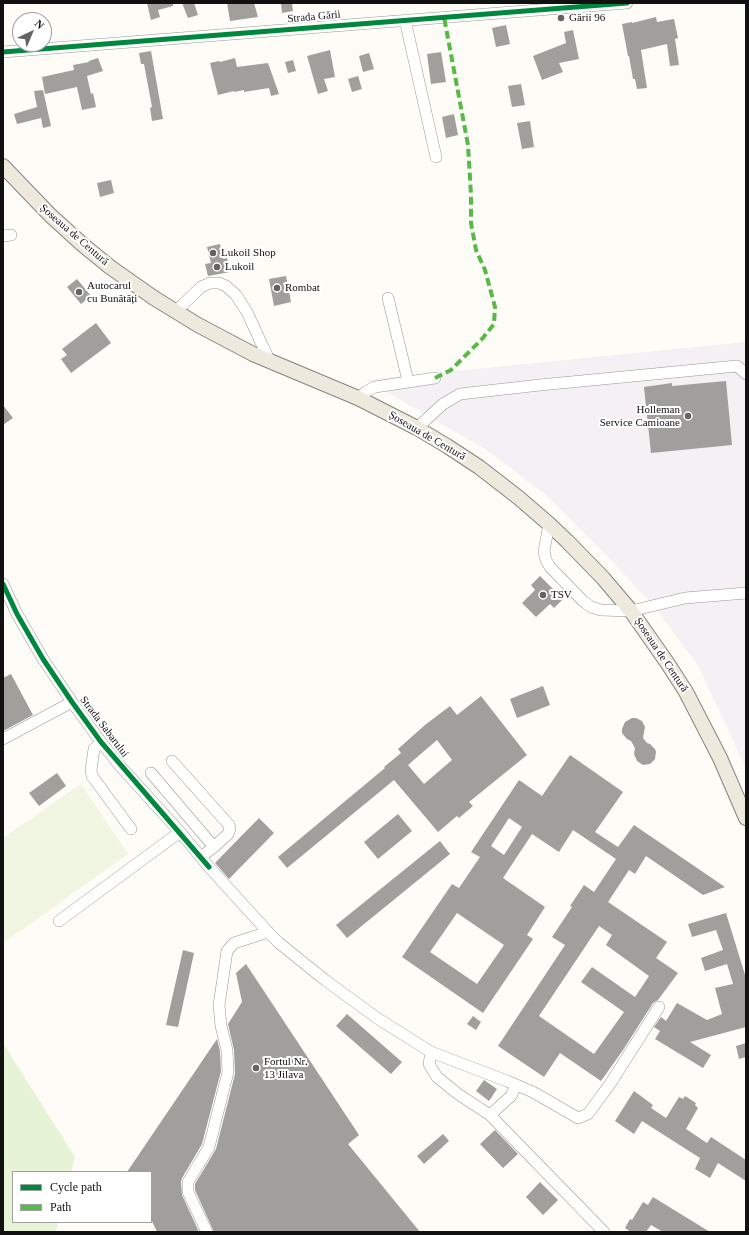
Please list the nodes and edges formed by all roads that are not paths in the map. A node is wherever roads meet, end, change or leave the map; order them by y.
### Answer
1 (627, 3) edge
2 (529, 7) edge
3 (405, 20) junction
4 (3, 52) edge
5 (436, 157) dead end
6 (3, 166) edge
7 (388, 298) dead end
8 (175, 312) junction
9 (270, 362) junction
10 (746, 374) edge
11 (435, 378) dead end
12 (408, 381) junction
13 (358, 398) junction
14 (417, 428) junction
15 (549, 524) junction
16 (3, 584) edge
17 (746, 593) edge
18 (631, 611) junction
19 (72, 702) junction
20 (3, 739) edge
21 (101, 742) junction
22 (172, 761) dead end
23 (151, 773) dead end
24 (746, 818) edge
25 (131, 829) dead end
26 (180, 832) junction
27 (214, 847) junction
28 (201, 857) junction
29 (59, 920) dead end
30 (268, 932) junction
31 (659, 1007) dead end
32 (431, 1052) junction
33 (516, 1085) junction
34 (490, 1115) junction
35 (207, 1232) edge
36 (604, 1232) edge

1 - 2 street, Strada Gării
2 - 3 street, Strada Gării
3 - 4 street, Strada Gării
3 - 5 street
6 - 8 main road, Șoseaua de Centură
7 - 12 street
8 - 9 main road, Șoseaua de Centură
8 - 9 street
9 - 13 main road, Șoseaua de Centură
10 - 14 street
11 - 12 street
12 - 13 street
13 - 14 main road, Șoseaua de Centură
14 - 15 main road, Șoseaua de Centură
15 - 18 main road, Șoseaua de Centură
15 - 18 street
16 - 19 street, Strada Sabarului
17 - 18 street
18 - 24 main road, Șoseaua de Centură
19 - 20 street
19 - 21 street, Strada Sabarului
21 - 25 street
21 - 26 street, Strada Sabarului
22 - 27 street
23 - 27 street
26 - 28 street, Strada Sabarului
26 - 29 street
27 - 28 street
28 - 30 street, Strada Sabarului
30 - 32 street, Strada Sabarului
30 - 35 street
31 - 33 street, Strada Sabarului
32 - 33 street, Strada Sabarului
32 - 34 street
33 - 34 street
34 - 36 street

